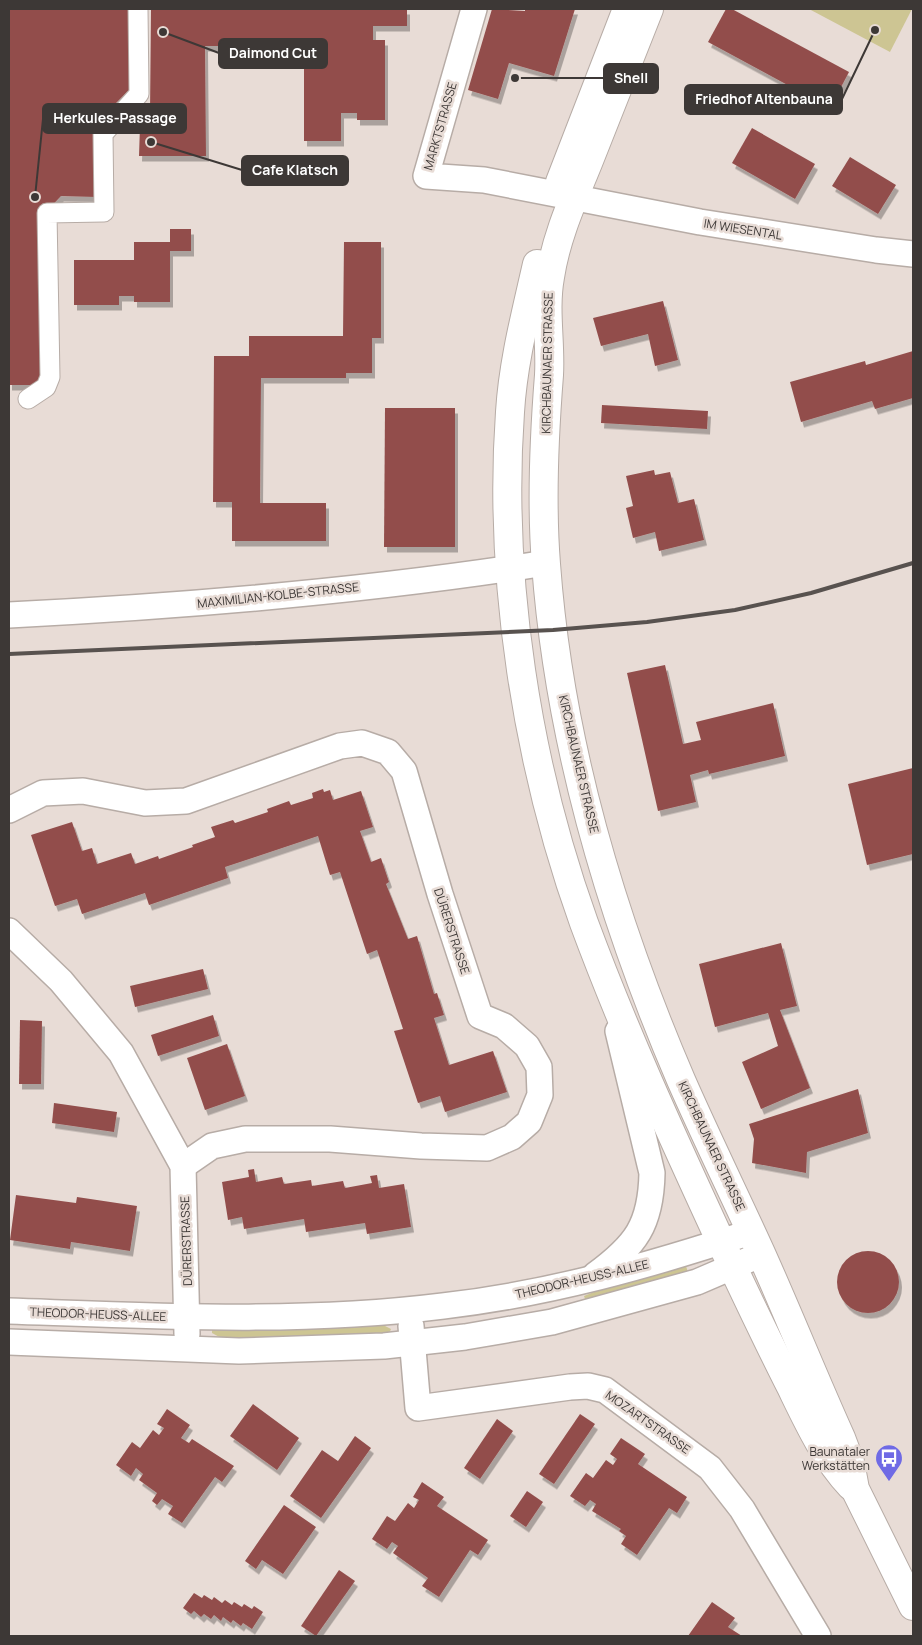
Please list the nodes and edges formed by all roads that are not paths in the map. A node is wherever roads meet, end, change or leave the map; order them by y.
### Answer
1 (138, 9) edge
2 (474, 9) edge
3 (627, 9) edge
4 (649, 9) edge
5 (565, 196) junction
6 (913, 254) edge
7 (28, 399) dead end
8 (546, 563) junction
9 (511, 569) junction
10 (9, 615) edge
11 (9, 810) edge
12 (9, 931) edge
13 (615, 1003) junction
14 (183, 1166) junction
15 (721, 1242) junction
16 (757, 1243) junction
17 (732, 1267) junction
18 (589, 1280) junction
19 (697, 1282) junction
20 (747, 1298) junction
21 (409, 1310) junction
22 (9, 1311) edge
23 (188, 1317) junction
24 (9, 1342) edge
25 (412, 1343) junction
26 (187, 1348) junction
27 (855, 1489) junction
28 (913, 1606) edge
29 (818, 1636) edge

1 - 7 street
2 - 5 street, MARKTSTRASSE
3 - 5 street, KIRCHBAUNAER STRASSE
4 - 5 street, KIRCHBAUNAER STRASSE
5 - 6 street, IM WIESENTAL
5 - 8 street, KIRCHBAUNAER STRASSE
5 - 9 street, KIRCHBAUNAER STRASSE
8 - 9 street, MAXIMILIAN-KOLBE-STRASSE
8 - 16 street, KIRCHBAUNAER STRASSE
9 - 10 street, MAXIMILIAN-KOLBE-STRASSE
9 - 13 street, KIRCHBAUNAER STRASSE
11 - 14 street, DÜRERSTRASSE
12 - 14 street, DÜRERSTRASSE
13 - 15 street, KIRCHBAUNAER STRASSE
13 - 18 street, KIRCHBAUNAER STRASSE
14 - 23 street, DÜRERSTRASSE
15 - 16 street, THEODOR-HEUSS-ALLEE
15 - 17 street, KIRCHBAUNAER STRASSE
15 - 18 street, THEODOR-HEUSS-ALLEE
16 - 17 street
16 - 27 street, KIRCHBAUNAER STRASSE
17 - 19 street
17 - 20 street, KIRCHBAUNAER STRASSE
18 - 21 street, THEODOR-HEUSS-ALLEE
19 - 20 street
19 - 25 street
20 - 27 street, KIRCHBAUNAER STRASSE
21 - 23 street, THEODOR-HEUSS-ALLEE
21 - 25 street
22 - 23 street, THEODOR-HEUSS-ALLEE
23 - 26 street
24 - 26 street
25 - 26 street
25 - 29 street, MOZARTSTRASSE
27 - 28 street, KIRCHBAUNAER STRASSE

